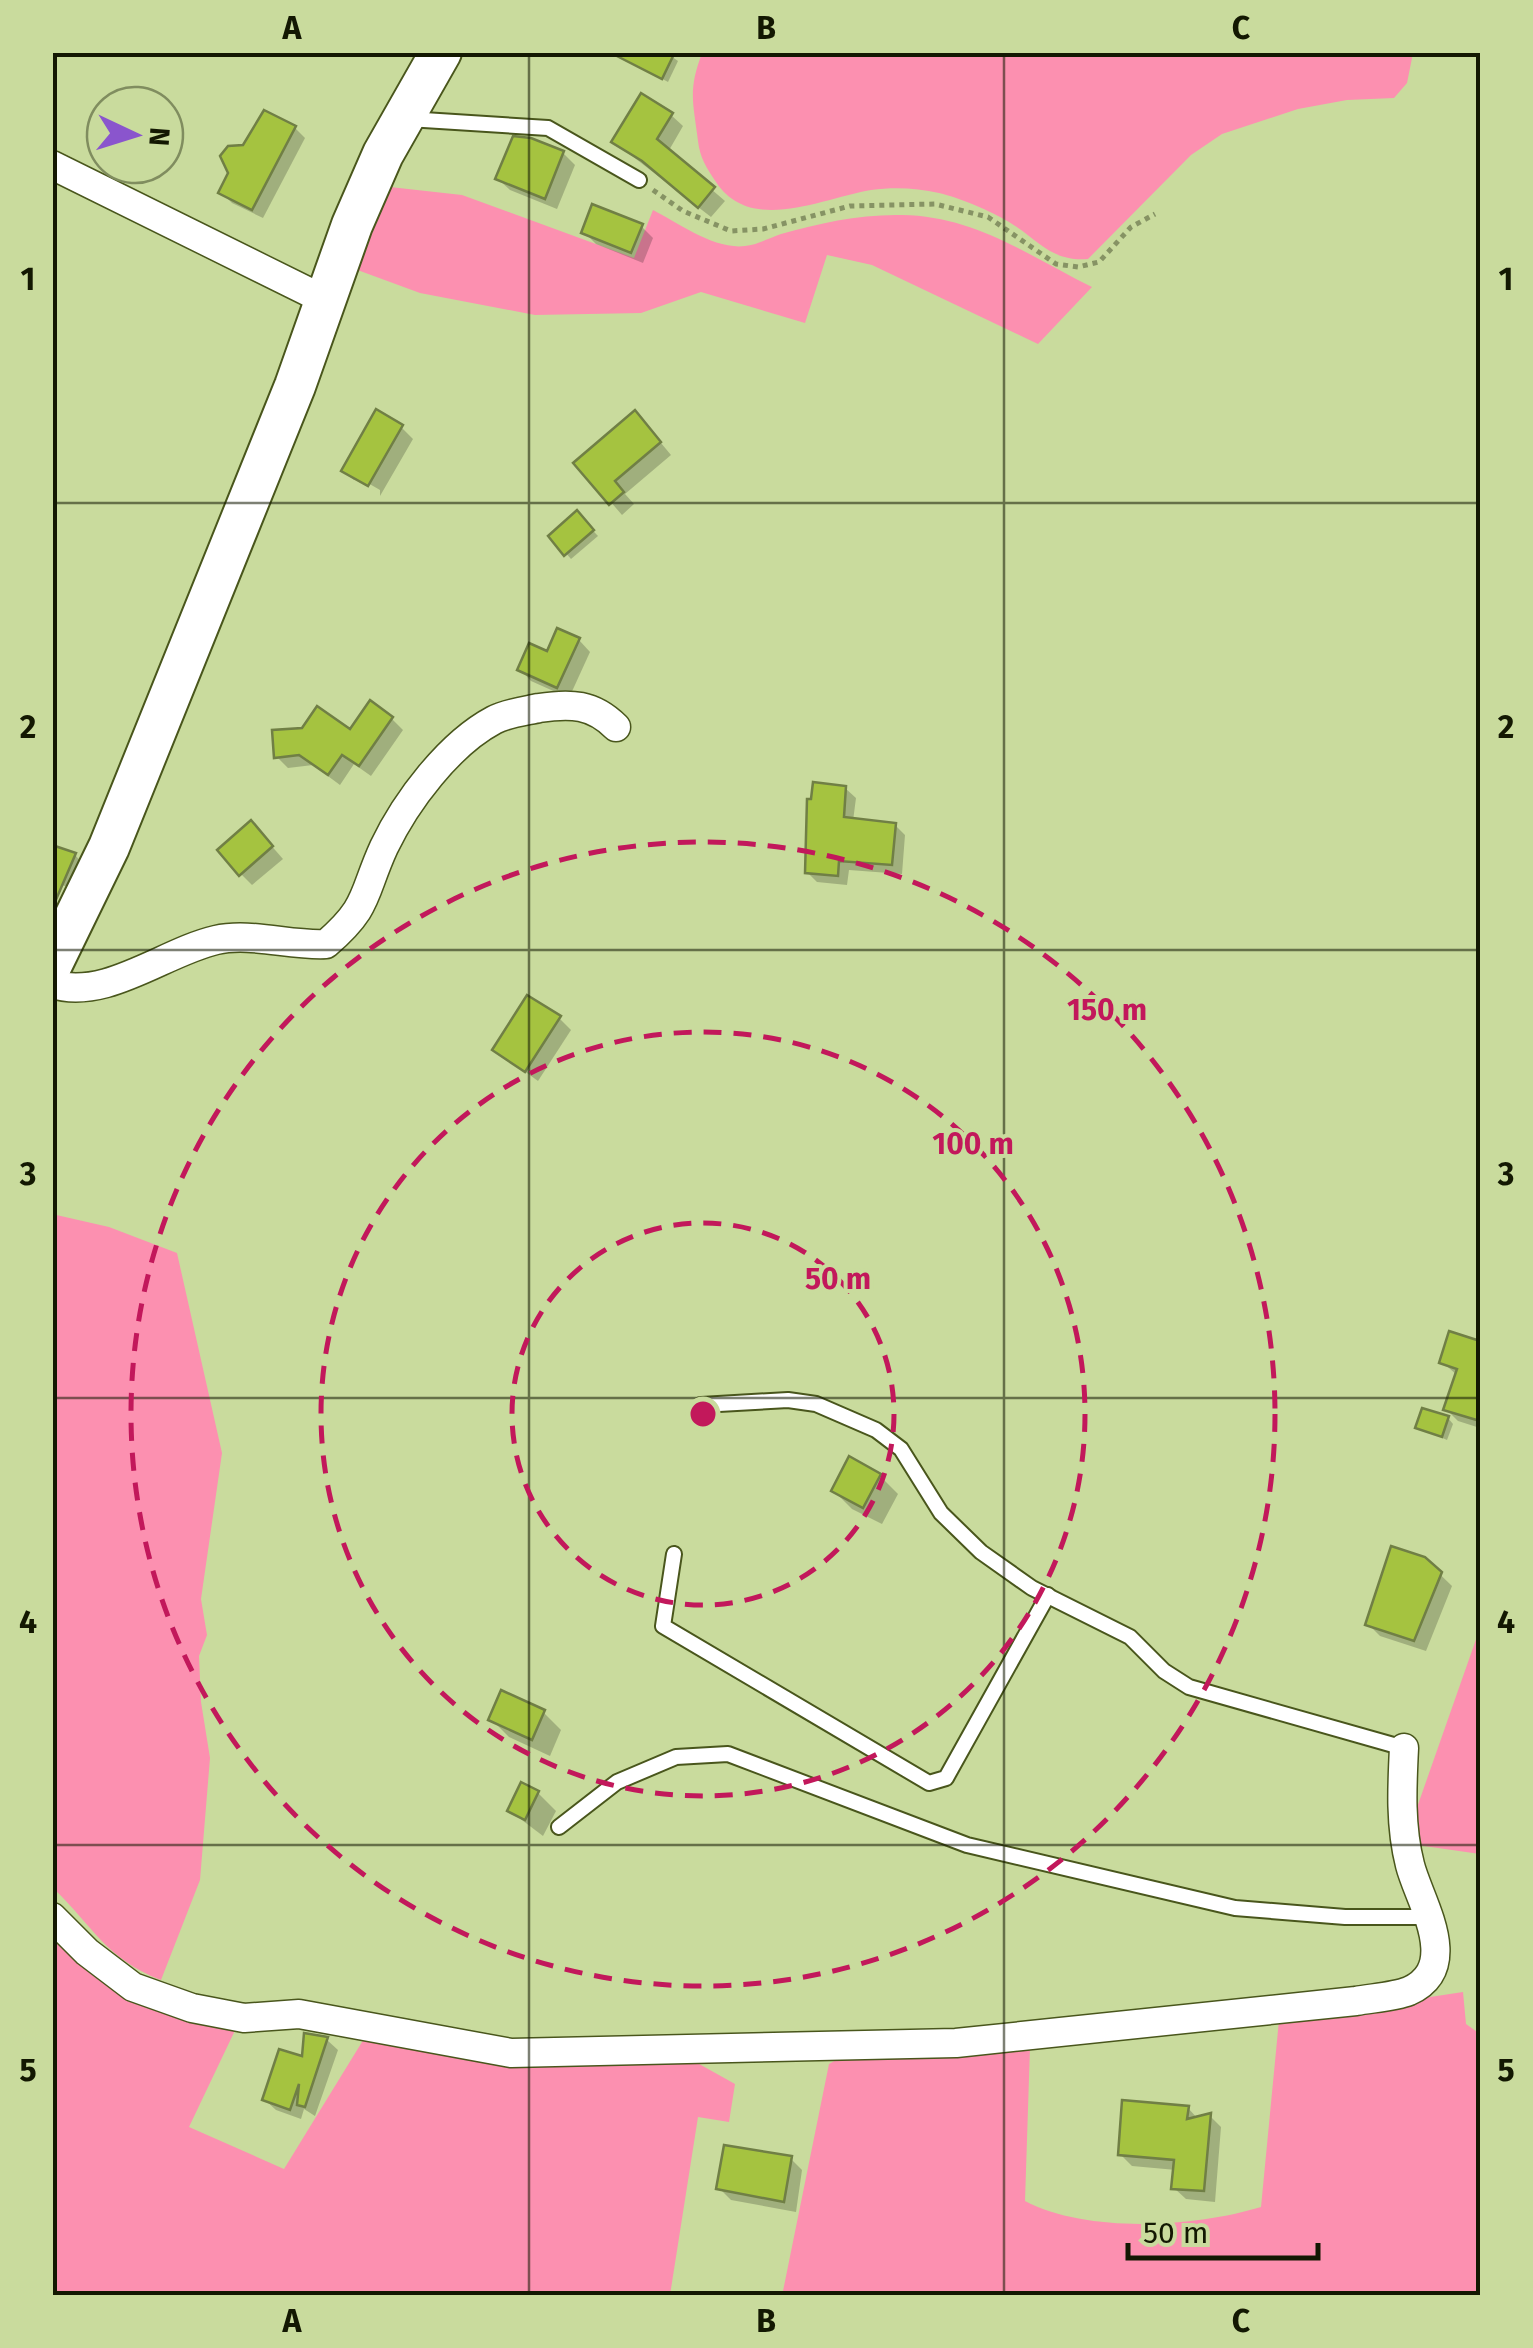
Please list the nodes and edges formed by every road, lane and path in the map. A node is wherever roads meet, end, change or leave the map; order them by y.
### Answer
1 (441, 52) edge
2 (402, 119) junction
3 (52, 165) edge
4 (639, 180) joint
5 (1155, 214) dead end
6 (325, 300) junction
7 (616, 727) dead end
8 (52, 964) edge
9 (52, 984) edge
10 (701, 1404) dead end
11 (674, 1554) dead end
12 (1048, 1595) junction
13 (1404, 1748) joint
14 (559, 1827) dead end
15 (52, 1916) edge
16 (1430, 1917) junction

1 - 2 street
2 - 4 lane
2 - 6 street
3 - 6 street
4 - 5 path
6 - 8 street
7 - 9 street
10 - 12 lane
11 - 12 lane
12 - 13 lane
13 - 16 street
14 - 16 lane
15 - 16 street

